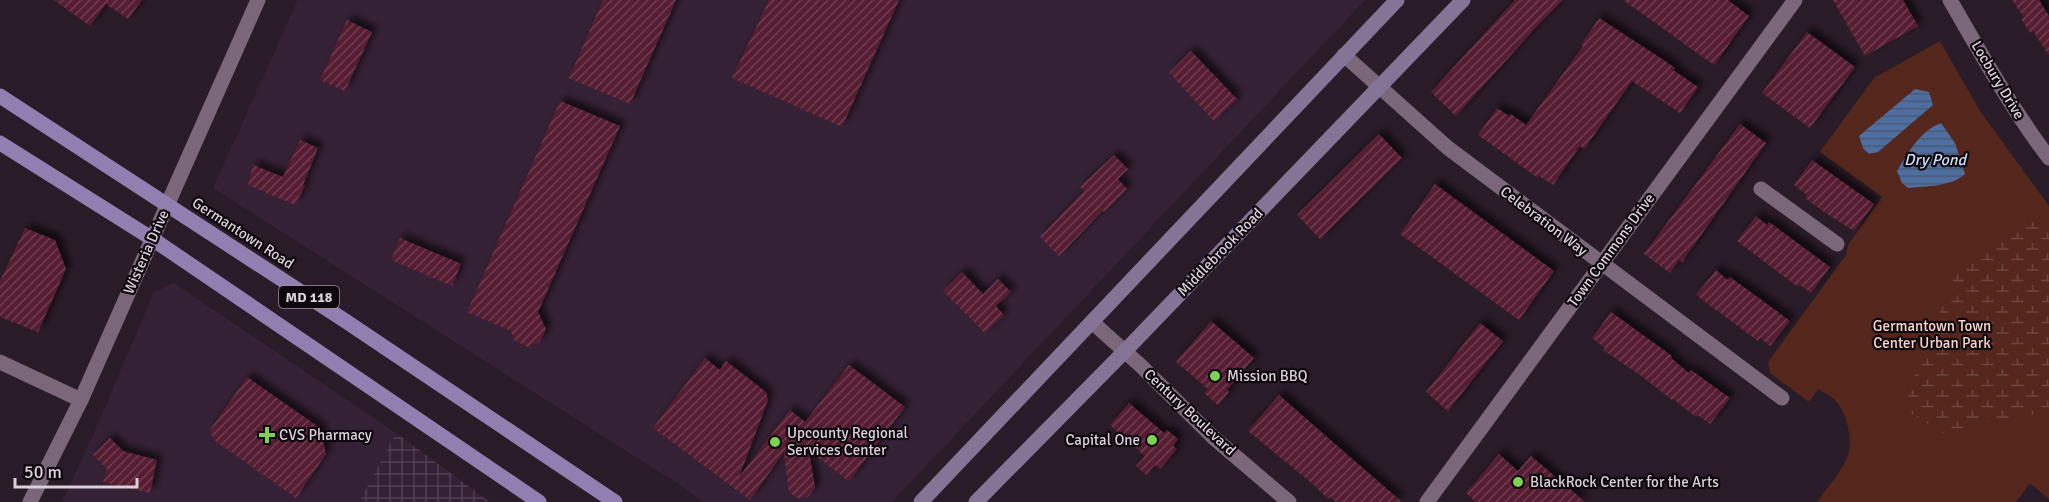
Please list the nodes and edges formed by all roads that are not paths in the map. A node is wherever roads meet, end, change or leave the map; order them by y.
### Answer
1 (258, 0) edge
2 (1397, 0) edge
3 (1463, 0) edge
4 (1795, 0) edge
5 (1950, 0) edge
6 (1344, 55) junction
7 (1380, 86) junction
8 (0, 96) edge
9 (0, 143) edge
10 (2049, 158) edge
11 (1761, 189) dead end
12 (167, 204) junction
13 (151, 238) junction
14 (1837, 244) dead end
15 (1601, 263) junction
16 (1092, 322) junction
17 (1124, 352) junction
18 (0, 362) edge
19 (1782, 398) dead end
20 (81, 400) junction
21 (30, 502) edge
22 (539, 502) edge
23 (615, 502) edge
24 (921, 502) edge
25 (976, 502) edge
26 (1289, 502) edge
27 (1427, 502) edge

1 - 12 street, Wisteria Drive
2 - 6 main road
3 - 7 main road, Middlebrook Road
4 - 15 street, Town Commons Drive
5 - 10 street, Locbury Drive
6 - 7 street, Celebration Way
6 - 16 main road
7 - 15 street, Celebration Way
7 - 17 main road, Middlebrook Road
8 - 12 main road, Germantown Road / MD 118
9 - 13 main road, MD 118
11 - 14 street
12 - 13 street, Wisteria Drive
12 - 23 main road, Germantown Road / MD 118
13 - 20 street, Wisteria Drive
13 - 22 main road, MD 118
15 - 19 street, Celebration Way
15 - 27 street, Town Commons Drive
16 - 17 street, Century Boulevard
16 - 24 main road
17 - 25 main road, Middlebrook Road
17 - 26 street, Century Boulevard
18 - 20 street
20 - 21 street, Wisteria Drive

